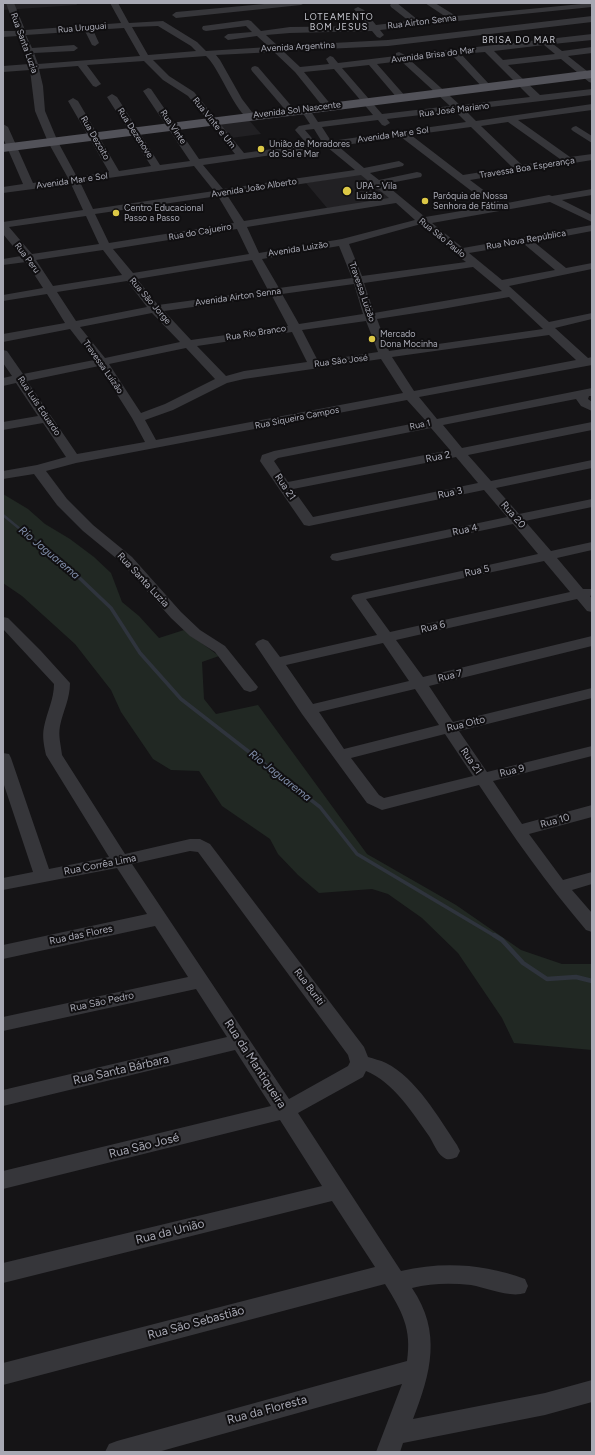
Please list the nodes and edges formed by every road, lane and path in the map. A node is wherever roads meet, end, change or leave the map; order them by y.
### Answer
1 (10, 3) edge
2 (114, 3) edge
3 (301, 3) edge
4 (429, 3) edge
5 (501, 3) edge
6 (546, 3) edge
7 (394, 5) dead end
8 (592, 5) edge
9 (579, 6) junction
10 (358, 9) dead end
11 (554, 9) junction
12 (511, 12) junction
13 (176, 15) dead end
14 (302, 18) dead end
15 (454, 18) junction
16 (592, 18) edge
17 (125, 24) junction
18 (417, 24) junction
19 (526, 26) junction
20 (87, 27) junction
21 (206, 28) dead end
22 (374, 28) junction
23 (309, 30) junction
24 (21, 33) junction
25 (260, 33) junction
26 (3, 34) edge
27 (228, 37) dead end
28 (592, 37) edge
29 (546, 42) junction
30 (95, 43) dead end
31 (388, 43) junction
32 (318, 46) junction
33 (74, 48) dead end
34 (487, 48) junction
35 (275, 49) junction
36 (592, 50) edge
37 (29, 51) junction
38 (454, 52) junction
39 (206, 53) junction
40 (561, 55) junction
41 (145, 57) junction
42 (403, 58) junction
43 (371, 62) junction
44 (81, 63) junction
45 (502, 63) junction
46 (335, 65) junction
47 (34, 66) junction
48 (3, 69) edge
49 (255, 69) dead end
50 (298, 70) junction
51 (590, 76) edge
52 (519, 82) junction
53 (96, 84) dead end
54 (486, 86) junction
55 (148, 91) dead end
56 (441, 92) junction
57 (592, 92) edge
58 (112, 97) dead end
59 (401, 97) junction
60 (538, 99) junction
61 (73, 101) dead end
62 (365, 102) junction
63 (327, 106) junction
64 (592, 108) edge
65 (305, 109) junction
66 (458, 109) junction
67 (580, 109) junction
68 (291, 111) junction
69 (592, 114) edge
70 (250, 116) junction
71 (380, 118) junction
72 (510, 119) junction
73 (212, 121) junction
74 (472, 124) junction
75 (172, 126) junction
76 (315, 126) junction
77 (3, 127) edge
78 (576, 129) dead end
79 (133, 131) junction
80 (399, 134) junction
81 (95, 136) junction
82 (592, 140) edge
83 (53, 142) junction
84 (330, 144) junction
85 (7, 147) edge
86 (314, 147) junction
87 (242, 157) junction
88 (592, 158) edge
89 (569, 161) junction
90 (197, 164) junction
91 (399, 164) dead end
92 (158, 169) junction
93 (520, 169) junction
94 (363, 172) junction
95 (116, 175) junction
96 (417, 175) dead end
97 (461, 178) junction
98 (74, 180) junction
99 (378, 183) junction
100 (30, 186) junction
101 (3, 190) edge
102 (592, 192) edge
103 (221, 193) junction
104 (549, 198) junction
105 (398, 200) junction
106 (499, 207) junction
107 (89, 213) junction
108 (592, 219) edge
109 (422, 221) junction
110 (240, 224) junction
111 (3, 226) edge
112 (592, 228) edge
113 (526, 240) junction
114 (343, 242) junction
115 (105, 246) junction
116 (459, 252) junction
117 (255, 256) junction
118 (29, 258) junction
119 (3, 262) edge
120 (474, 264) junction
121 (590, 269) edge
122 (564, 272) junction
123 (128, 277) junction
124 (357, 280) junction
125 (501, 284) junction
126 (50, 290) junction
127 (275, 293) junction
128 (511, 293) junction
129 (3, 298) edge
130 (155, 309) junction
131 (592, 316) edge
132 (370, 317) junction
133 (72, 324) junction
134 (295, 328) junction
135 (549, 328) junction
136 (3, 338) edge
137 (189, 344) junction
138 (3, 354) edge
139 (385, 356) junction
140 (102, 362) junction
141 (589, 362) edge
142 (314, 364) junction
143 (21, 379) junction
144 (223, 380) junction
145 (3, 382) edge
146 (411, 396) junction
147 (588, 398) edge
148 (47, 418) junction
149 (138, 418) junction
150 (433, 422) junction
151 (3, 426) edge
152 (592, 426) edge
153 (153, 444) junction
154 (459, 452) junction
155 (274, 455) joint
156 (74, 460) junction
157 (592, 464) edge
158 (38, 469) junction
159 (3, 475) edge
160 (487, 485) junction
161 (285, 487) junction
162 (592, 503) edge
163 (516, 519) junction
164 (309, 522) joint
165 (592, 546) edge
166 (548, 556) junction
167 (337, 557) dead end
168 (586, 593) edge
169 (362, 596) joint
170 (592, 608) edge
171 (3, 621) edge
172 (386, 638) junction
173 (592, 641) edge
174 (262, 644) dead end
175 (275, 663) junction
176 (419, 683) junction
177 (250, 687) dead end
178 (592, 693) edge
179 (308, 710) junction
180 (449, 728) junction
181 (592, 751) edge
182 (340, 755) junction
183 (4, 761) edge
184 (484, 778) junction
185 (592, 811) edge
186 (518, 831) junction
187 (196, 845) joint
188 (120, 861) junction
189 (44, 876) junction
190 (592, 878) edge
191 (3, 884) edge
192 (559, 887) junction
193 (159, 918) junction
194 (592, 925) edge
195 (3, 952) edge
196 (201, 981) junction
197 (3, 1024) edge
198 (240, 1041) junction
199 (360, 1062) junction
200 (3, 1098) edge
201 (285, 1111) junction
202 (450, 1151) dead end
203 (3, 1180) edge
204 (336, 1191) junction
205 (3, 1273) edge
206 (393, 1277) junction
207 (518, 1286) dead end
208 (418, 1369) junction
209 (3, 1374) edge
210 (592, 1391) edge
211 (392, 1443) edge
212 (117, 1452) edge

1 - 24 street, Rua Santa Luzia
2 - 17 street, Rua Vinte e Um
3 - 13 street
4 - 15 street
5 - 12 street
6 - 11 street
7 - 18 street
8 - 9 street, Rua Airton Senna
9 - 11 street, Rua Airton Senna
9 - 16 street
10 - 22 street
11 - 12 street, Rua Airton Senna
12 - 15 street, Rua Airton Senna
12 - 19 street
14 - 23 street
15 - 18 street, Rua Airton Senna
16 - 19 street, Avenida Argentina
17 - 20 street, Rua Uruguai
17 - 39 street, Rua Uruguai
17 - 41 street, Rua Vinte e Um
18 - 22 street, Rua Airton Senna
19 - 29 street
19 - 31 street, Avenida Argentina
20 - 24 street, Rua Uruguai
20 - 30 street
21 - 25 street
22 - 23 street, Rua Airton Senna
22 - 31 street
23 - 25 street, Rua Airton Senna
24 - 26 street, Rua Uruguai
24 - 37 street, Rua Santa Luzia
25 - 27 street, Rua Airton Senna
25 - 35 street
28 - 29 street, Avenida Brisa do Mar
29 - 34 street, Avenida Brisa do Mar
29 - 40 street
31 - 32 street, Avenida Argentina
31 - 42 street
32 - 35 street, Avenida Argentina
32 - 46 street
33 - 37 street
34 - 38 street, Avenida Brisa do Mar
34 - 45 street
35 - 39 street, Avenida Argentina
35 - 50 street
36 - 40 street
37 - 47 street, Rua Santa Luzia
38 - 42 street, Avenida Brisa do Mar
38 - 54 street
39 - 41 street, Avenida Argentina
39 - 70 street
40 - 45 street
40 - 51 street
41 - 44 street, Avenida Argentina
41 - 73 street, Rua Vinte e Um
42 - 43 street, Avenida Brisa do Mar
42 - 56 street
43 - 46 street, Avenida Brisa do Mar
43 - 59 street
44 - 47 street, Avenida Argentina
44 - 53 street
45 - 52 street
46 - 50 street, Avenida Brisa do Mar
46 - 62 street
47 - 48 street, Avenida Argentina
47 - 83 street, Rua Santa Luzia
49 - 68 street
50 - 63 street
51 - 52 main road, Avenida Sol Nascente
52 - 54 main road, Avenida Sol Nascente
52 - 60 street
54 - 56 main road, Avenida Sol Nascente
55 - 75 street, Rua Vinte
56 - 59 main road, Avenida Sol Nascente
56 - 66 street
57 - 60 street, Rua José Mariano
58 - 79 street, Rua Dezenove
59 - 62 main road, Avenida Sol Nascente
60 - 66 street, Rua José Mariano
61 - 81 street, Rua Dezoito
62 - 63 main road, Avenida Sol Nascente
62 - 71 street
63 - 65 main road, Avenida Sol Nascente
64 - 67 street, Avenida Mar e Sol
65 - 68 main road, Avenida Sol Nascente
65 - 76 street, Rua São Paulo
66 - 71 street, Rua José Mariano
66 - 74 street
67 - 69 street
67 - 72 street, Avenida Mar e Sol
68 - 70 main road, Avenida Sol Nascente
70 - 73 main road, Avenida Sol Nascente
71 - 76 street, Rua José Mariano
71 - 80 street
72 - 74 street, Avenida Mar e Sol
72 - 89 street
73 - 75 main road, Avenida Sol Nascente
73 - 87 street, Rua Vinte e Um
74 - 80 street, Avenida Mar e Sol
74 - 93 street
75 - 79 main road, Avenida Sol Nascente
75 - 90 street, Rua Vinte
76 - 84 street, Rua São Paulo
76 - 86 street, Rua José Mariano
77 - 85 street
78 - 82 street
79 - 81 main road, Avenida Sol Nascente
79 - 92 street, Rua Dezenove
80 - 84 street, Avenida Mar e Sol
80 - 97 street
81 - 83 main road, Avenida Sol Nascente
81 - 95 street, Rua Dezoito
83 - 85 main road, Avenida Sol Nascente
83 - 98 street, Rua São Jorge
84 - 86 street, Avenida Mar e Sol
84 - 94 street, Rua São Paulo
85 - 100 street
86 - 87 street, Avenida Mar e Sol
87 - 90 street, Avenida Mar e Sol
88 - 89 street, Travessa Boa Esperança
89 - 93 street, Travessa Boa Esperança
90 - 92 street, Avenida Mar e Sol
90 - 103 street, Rua Vinte
91 - 94 street, Avenida João Alberto
92 - 95 street, Avenida Mar e Sol
93 - 97 street, Travessa Boa Esperança
94 - 99 street, Rua São Paulo
94 - 103 street, Avenida João Alberto
95 - 98 street, Avenida Mar e Sol
96 - 99 street
97 - 106 street
98 - 100 street, Avenida Mar e Sol
98 - 107 street, Rua São Jorge
99 - 105 street, Rua São Paulo
100 - 101 street, Avenida Mar e Sol
102 - 104 street, Avenida Luizão
103 - 107 street, Avenida João Alberto
103 - 110 street, Rua Vinte
104 - 106 street, Avenida Luizão
104 - 108 street
105 - 109 street, Rua São Paulo
105 - 110 street, Rua do Cajueiro
106 - 109 street, Avenida Luizão
107 - 111 street, Avenida João Alberto
107 - 115 street, Rua São Jorge
109 - 114 street, Avenida Luizão
109 - 116 street, Rua São Paulo
110 - 115 street, Rua do Cajueiro
110 - 117 street, Rua Vinte
111 - 118 street, Rua Peru
112 - 113 street, Rua Nova República
113 - 116 street, Rua Nova República
113 - 122 street
114 - 117 street, Avenida Luizão
114 - 124 street, Travessa Luizão
115 - 118 street, Rua do Cajueiro
115 - 123 street, Rua São Jorge
116 - 120 street, Rua São Paulo
117 - 123 street, Avenida Luizão
117 - 127 street, Rua Vinte
118 - 119 street, Rua do Cajueiro
118 - 126 street, Rua Peru
120 - 124 street, Avenida Airton Senna
120 - 125 street, Rua São Paulo
121 - 122 street
122 - 125 street
123 - 126 street, Avenida Luizão
123 - 130 street, Rua São Jorge
124 - 127 street, Avenida Airton Senna
124 - 132 street, Travessa Luizão
125 - 128 street, Rua São Paulo
126 - 129 street, Avenida Luizão
126 - 133 street, Travessa Luízão
127 - 130 street, Avenida Airton Senna
127 - 134 street, Rua Vinte
128 - 132 street, Rua Rio Branco
128 - 135 street, Rua São Paulo
130 - 133 street, Avenida Airton Senna
130 - 137 street, Rua São Jorge
131 - 135 street, Rua São José
132 - 134 street, Rua Rio Branco
132 - 139 street, Travessa Luizão
133 - 136 street, Avenida Airton Senna
133 - 140 street, Travessa Luízão
134 - 137 street, Rua Rio Branco
134 - 142 street, Rua Vinte
135 - 139 street, Rua São José
135 - 141 street, Rua São Paulo
137 - 140 street, Rua Rio Branco
137 - 144 street, Rua São Jorge
138 - 143 street, Rua Luís Eduardo
139 - 142 street, Rua São José
139 - 146 street, Travessa Luizão
140 - 143 street, Rua Rio Branco
140 - 149 street, Travessa Luízão
141 - 146 street, Rua Siqueira Campos
142 - 144 street, Rua São José
143 - 145 street, Rua Rio Branco
143 - 148 street, Rua Luís Eduardo
144 - 149 street, Rua São José
146 - 150 street, Travessa Luizão
146 - 153 street, Rua Siqueira Campos
147 - 150 street, Rua 1
148 - 151 street
148 - 156 street, Rua Luís Eduardo
149 - 153 street, Travessa Luízão
150 - 154 street, Rua 20
150 - 155 street, Rua 1
152 - 154 street, Rua 2
153 - 156 street, Rua Siqueira Campos
154 - 160 street, Rua 20
154 - 161 street, Rua 2
155 - 161 street, Rua 21
156 - 158 street, Rua Siqueira Campos
157 - 160 street, Rua 3
158 - 159 street, Rua Siqueira Campos
158 - 177 street, Rua Santa Luzia
160 - 163 street, Rua 20
160 - 164 street, Rua 3
161 - 164 street, Rua 21
162 - 163 street, Rua 4
163 - 166 street, Rua 20
163 - 167 street, Rua 4
165 - 166 street, Rua 5
166 - 168 street, Rua 20
166 - 169 street, Rua 5
168 - 170 street, Rua 20
168 - 172 street, Rua 6
169 - 172 street, Rua 21
171 - 188 street, Rua da Mantiqueira
172 - 175 street, Rua 6
172 - 176 street, Rua 21
173 - 176 street, Rua 7
174 - 175 street
175 - 179 street
176 - 179 street, Rua 7
176 - 180 street, Rua 21
178 - 180 street, Rua Oito
179 - 182 street
180 - 182 street, Rua Oito
180 - 184 street, Rua 21
181 - 184 street, Rua 9
182 - 184 street, Rua 9
183 - 189 street
184 - 186 street, Rua 21
185 - 186 street, Rua 10
186 - 192 street, Rua 21
187 - 188 street, Rua Corrêa Lima
187 - 199 street, Rua Buriti
188 - 189 street, Rua Corrêa Lima
188 - 193 street, Rua da Mantiqueira
189 - 191 street, Rua Corrêa Lima
190 - 192 street
192 - 194 street, Rua 21
193 - 195 street, Rua das Flores
193 - 196 street, Rua da Mantiqueira
196 - 197 street, Rua São Pedro
196 - 198 street, Rua da Mantiqueira
198 - 200 street, Rua Santa Bárbara
198 - 201 street, Rua da Mantiqueira
199 - 201 street
199 - 202 street
201 - 203 street, Rua São José
201 - 204 street, Rua da Mantiqueira
204 - 205 street, Rua da União
204 - 206 street, Rua da Mantiqueira
206 - 207 street, Rua São Sebastião
206 - 208 street, Rua da Mantiqueira
206 - 209 street, Rua São Sebastião
208 - 211 street, Rua da Mantiqueira
208 - 212 street, Rua da Floresta
210 - 211 street

